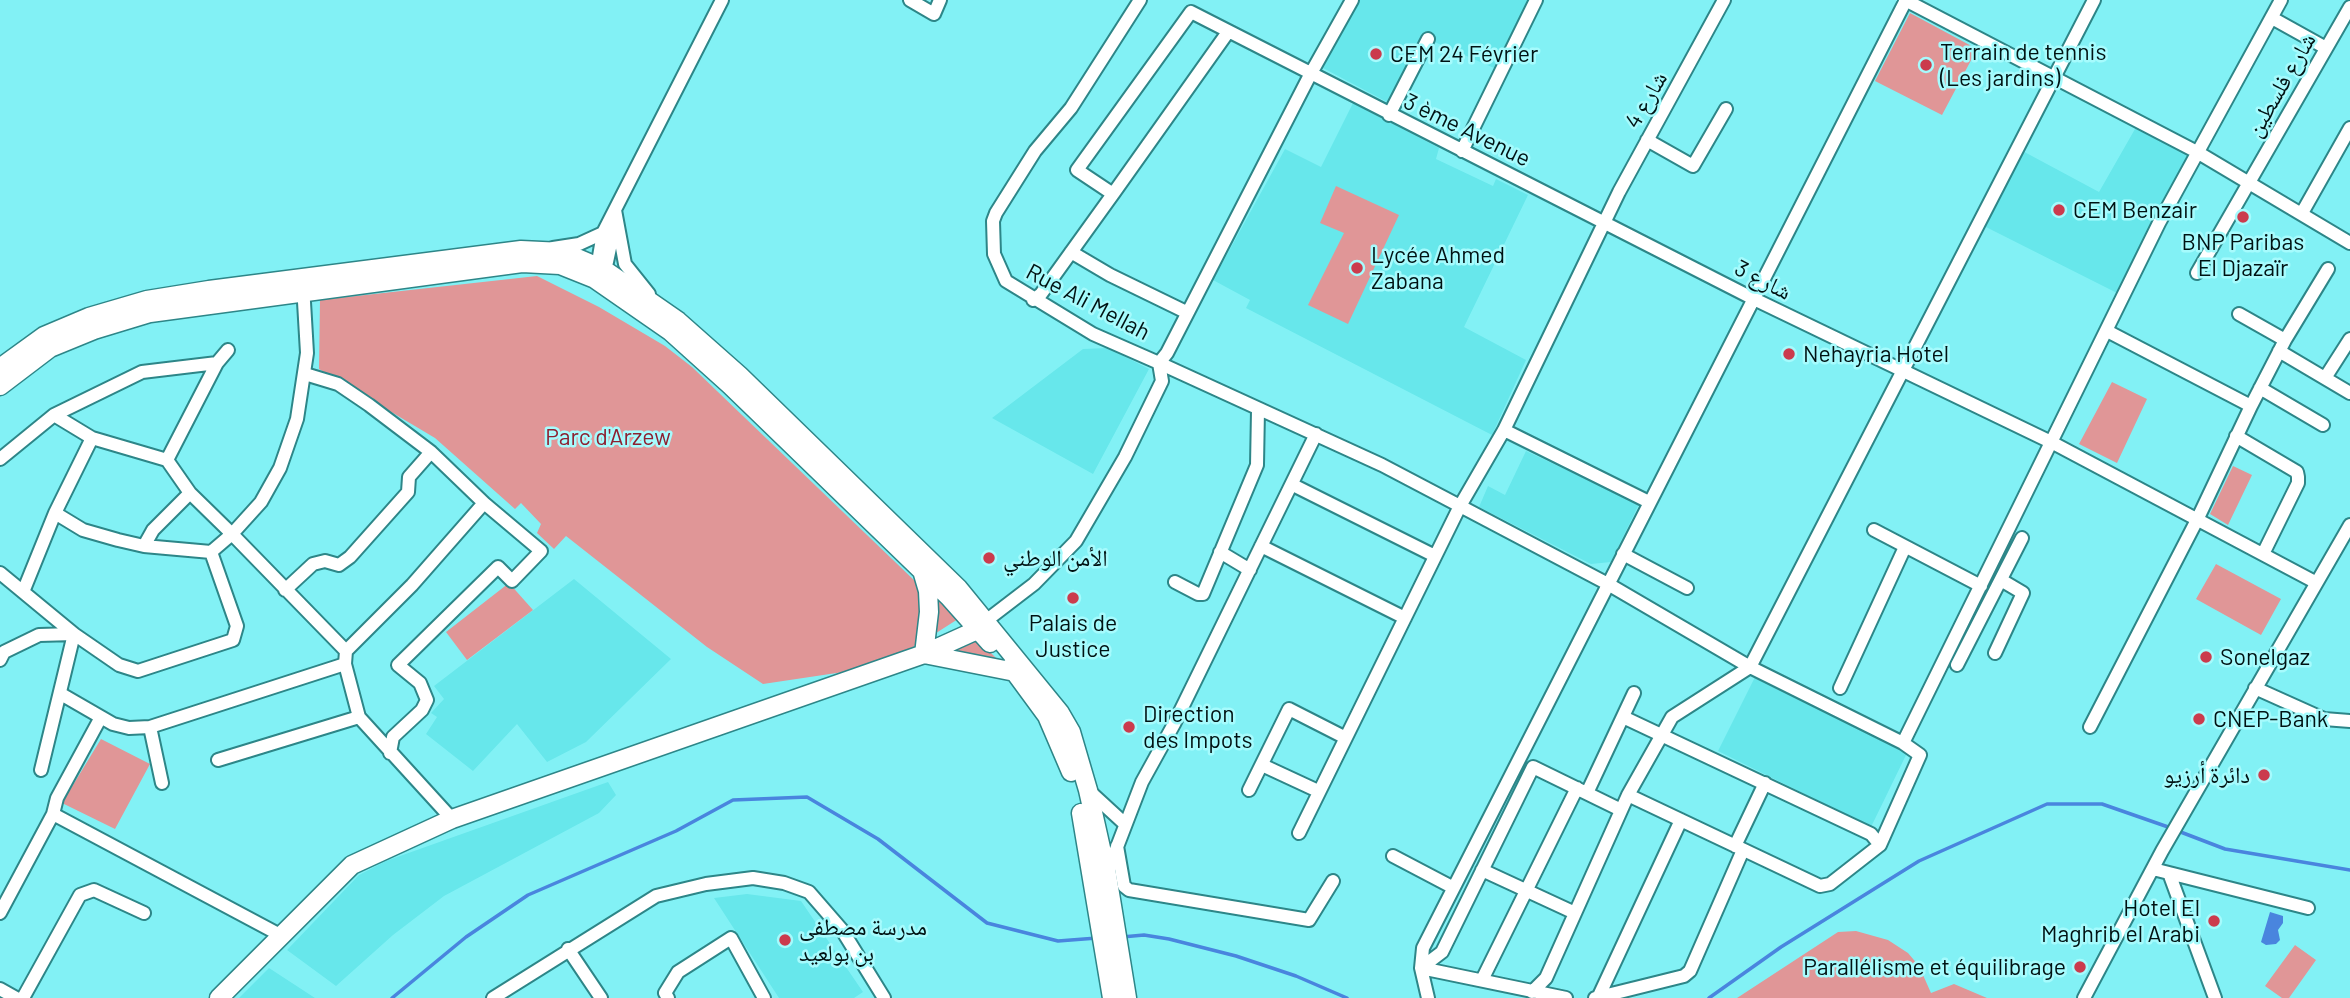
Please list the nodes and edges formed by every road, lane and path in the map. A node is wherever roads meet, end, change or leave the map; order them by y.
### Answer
1 (722, 0) edge
2 (910, 0) edge
3 (940, 0) edge
4 (1140, 0) edge
5 (1352, 0) edge
6 (1536, 0) edge
7 (1724, 0) edge
8 (1906, 0) edge
9 (2281, 0) edge
10 (2091, 1) edge
11 (2350, 7) edge
12 (2272, 18) junction
13 (1228, 32) junction
14 (1428, 39) dead end
15 (2326, 48) junction
16 (1310, 75) junction
17 (2053, 76) junction
18 (1726, 108) dead end
19 (1390, 115) junction
20 (2350, 128) edge
21 (1647, 140) junction
22 (1462, 151) junction
23 (2197, 152) junction
24 (2250, 184) junction
25 (1113, 194) junction
26 (615, 209) junction
27 (2302, 213) junction
28 (1607, 222) junction
29 (603, 233) junction
30 (2350, 243) edge
31 (540, 250) junction
32 (1071, 252) junction
33 (2328, 269) dead end
34 (597, 273) junction
35 (2197, 273) dead end
36 (303, 284) junction
37 (1752, 298) junction
38 (1033, 300) junction
39 (1186, 312) junction
40 (2239, 314) dead end
41 (678, 321) junction
42 (2107, 331) junction
43 (2350, 339) edge
44 (2282, 346) junction
45 (228, 350) dead end
46 (217, 363) junction
47 (1159, 363) junction
48 (0, 368) edge
49 (1903, 371) junction
50 (305, 374) junction
51 (2325, 378) junction
52 (0, 386) edge
53 (2260, 388) junction
54 (2350, 393) edge
55 (2250, 406) junction
56 (1258, 410) junction
57 (54, 415) junction
58 (2323, 425) dead end
59 (1504, 430) junction
60 (1316, 434) junction
61 (2236, 436) junction
62 (92, 438) junction
63 (2053, 443) junction
64 (431, 452) junction
65 (0, 459) edge
66 (167, 460) junction
67 (1293, 485) junction
68 (190, 493) junction
69 (1649, 502) junction
70 (484, 503) junction
71 (1461, 506) junction
72 (55, 513) junction
73 (2197, 518) junction
74 (2350, 525) edge
75 (1874, 530) dead end
76 (232, 534) junction
77 (2022, 538) dead end
78 (144, 546) junction
79 (1261, 546) junction
80 (1905, 547) junction
81 (211, 552) junction
82 (1220, 552) junction
83 (1623, 554) junction
84 (2263, 554) junction
85 (1435, 556) junction
86 (1250, 569) junction
87 (922, 571) junction
88 (0, 573) edge
89 (2001, 580) junction
90 (1175, 582) dead end
91 (2315, 582) junction
92 (1608, 584) junction
93 (1687, 588) dead end
94 (285, 590) junction
95 (1979, 591) junction
96 (23, 592) junction
97 (1989, 602) junction
98 (1405, 618) junction
99 (983, 625) junction
100 (74, 634) junction
101 (1995, 653) dead end
102 (924, 654) junction
103 (346, 658) junction
104 (0, 660) edge
105 (1957, 665) dead end
106 (1750, 667) junction
107 (1015, 672) junction
108 (1840, 688) dead end
109 (2255, 688) junction
110 (1634, 693) dead end
111 (61, 694) junction
112 (101, 717) junction
113 (359, 717) junction
114 (1623, 717) junction
115 (2350, 721) edge
116 (150, 727) junction
117 (2090, 727) dead end
118 (1661, 735) junction
119 (1344, 737) junction
120 (1903, 743) junction
121 (390, 753) junction
122 (218, 760) dead end
123 (1262, 765) junction
124 (41, 771) dead end
125 (162, 783) dead end
126 (1765, 783) junction
127 (1088, 790) junction
128 (1249, 790) dead end
129 (1318, 791) junction
130 (1582, 791) junction
131 (1628, 795) junction
132 (1621, 810) junction
133 (53, 814) junction
134 (452, 819) junction
135 (1681, 820) junction
136 (1125, 824) junction
137 (1298, 833) dead end
138 (1880, 845) junction
139 (1117, 846) junction
140 (1739, 848) junction
141 (1393, 856) dead end
142 (2153, 869) junction
143 (1482, 870) junction
144 (2169, 873) junction
145 (1107, 875) junction
146 (1334, 881) dead end
147 (1452, 887) junction
148 (1526, 891) junction
149 (2308, 908) dead end
150 (1104, 912) junction
151 (0, 913) edge
152 (144, 913) dead end
153 (1575, 913) junction
154 (282, 936) junction
155 (568, 949) junction
156 (1112, 959) junction
157 (1422, 968) junction
158 (1482, 980) junction
159 (0, 989) edge
160 (1532, 992) junction
161 (1426, 994) edge
162 (16, 998) edge
163 (23, 998) edge
164 (219, 998) edge
165 (493, 998) edge
166 (601, 998) edge
167 (668, 998) edge
168 (764, 998) edge
169 (884, 998) edge
170 (1112, 998) edge
171 (1127, 998) edge
172 (1566, 998) edge
173 (1597, 998) edge
174 (2084, 998) edge
175 (2215, 998) edge

1 - 26 street
2 - 3 street
4 - 38 street, Rue Ali Mellah
5 - 16 street
6 - 22 street
7 - 21 street, شارع 4
8 - 17 street
8 - 37 street
9 - 12 street
10 - 17 street
11 - 15 street, شارع فلسطين
12 - 15 street
12 - 23 street
13 - 16 street, 3 ème Avenue
13 - 25 street
13 - 25 street, 3 ème Avenue
14 - 19 street
15 - 24 street, شارع فلسطين
16 - 19 street, 3 ème Avenue
16 - 39 street
17 - 23 street
17 - 49 street
18 - 21 street
19 - 22 street, 3 ème Avenue
20 - 27 street
21 - 28 street, شارع 4
22 - 28 street, 3 ème Avenue
23 - 24 street
23 - 42 street
24 - 27 street
24 - 35 street, شارع فلسطين
25 - 32 street
26 - 29 street
26 - 34 street
26 - 41 street
27 - 30 street
28 - 37 street, شارع 3
28 - 59 street, شارع 4
29 - 31 street
29 - 34 street
31 - 34 main road
31 - 36 main road
32 - 38 street
32 - 39 street
33 - 44 street
34 - 36 main road
34 - 41 main road
34 - 87 main road
36 - 48 main road
36 - 50 street
36 - 52 main road
37 - 49 street, شارع 3
37 - 69 street
38 - 47 street, Rue Ali Mellah
39 - 47 street
40 - 44 street
41 - 99 main road
42 - 55 street
42 - 63 street
43 - 51 street
44 - 51 street
44 - 53 street
45 - 46 street
46 - 57 street
46 - 66 street
47 - 56 street
47 - 99 street, Rue Ali Mellah
49 - 63 street, شارع 3
49 - 106 street
50 - 64 street
50 - 76 street
51 - 54 street
53 - 55 street
53 - 58 street
55 - 61 street
56 - 60 street
56 - 82 street
57 - 62 street
57 - 65 street
59 - 69 street
59 - 71 street, شارع 4
60 - 67 street
60 - 71 street
61 - 73 street
61 - 84 street
62 - 66 street
62 - 72 street
63 - 73 street, شارع 3
63 - 95 street
64 - 70 street
64 - 94 street
66 - 68 street
67 - 79 street
67 - 85 street
68 - 76 street
68 - 78 street
69 - 83 street
70 - 103 street
70 - 121 street
71 - 85 street, شارع 4
71 - 92 street
72 - 78 street
72 - 96 street
73 - 84 street, شارع 3
73 - 117 street
74 - 91 street
75 - 80 street
76 - 81 street
76 - 94 street
77 - 89 street
78 - 81 street
79 - 86 street
79 - 98 street
80 - 95 street
80 - 108 street
81 - 100 street
82 - 86 street
82 - 90 street
83 - 92 street
83 - 93 street
84 - 91 street, شارع 3
85 - 98 street, شارع 4
86 - 136 street
87 - 99 main road
87 - 102 main road
88 - 96 street
89 - 97 street
89 - 101 street
91 - 109 street
92 - 106 street
92 - 147 street
94 - 103 street
95 - 97 street
95 - 120 street
96 - 100 street
97 - 105 street
98 - 119 street, شارع 4
99 - 102 main road
99 - 107 main road
99 - 127 main road
100 - 104 street
100 - 111 street
102 - 107 main road
102 - 134 main road
103 - 113 street
103 - 116 street
106 - 118 street
106 - 120 street
107 - 150 main road
109 - 115 street
109 - 142 street
110 - 114 street
111 - 112 street
111 - 124 street
112 - 116 street
112 - 133 street
113 - 121 street
113 - 122 street
114 - 118 street
114 - 130 street
116 - 125 street
118 - 126 street
118 - 131 street
119 - 123 street
119 - 129 street, شارع 4
120 - 138 street
121 - 134 street
123 - 128 street
123 - 129 street
126 - 138 street
126 - 140 street
127 - 136 street
127 - 145 main road
129 - 137 street, شارع 4
130 - 132 street
130 - 143 street
130 - 148 street
131 - 132 street
131 - 135 street
132 - 153 street
133 - 151 street
133 - 154 street
134 - 154 main road
135 - 140 street
135 - 173 street
136 - 139 street
138 - 140 street
139 - 145 street
139 - 146 street
140 - 173 street
141 - 147 street
142 - 144 street
142 - 174 street
143 - 148 street
143 - 157 street
144 - 149 street
144 - 175 street
145 - 150 main road
147 - 157 street
148 - 153 street
148 - 158 street
150 - 156 main road
152 - 163 street
153 - 160 street
154 - 164 main road
155 - 165 street
155 - 166 street
155 - 169 street
156 - 170 main road
156 - 171 main road
157 - 158 street
157 - 161 street
158 - 160 street
159 - 162 street
160 - 172 street
167 - 168 street

